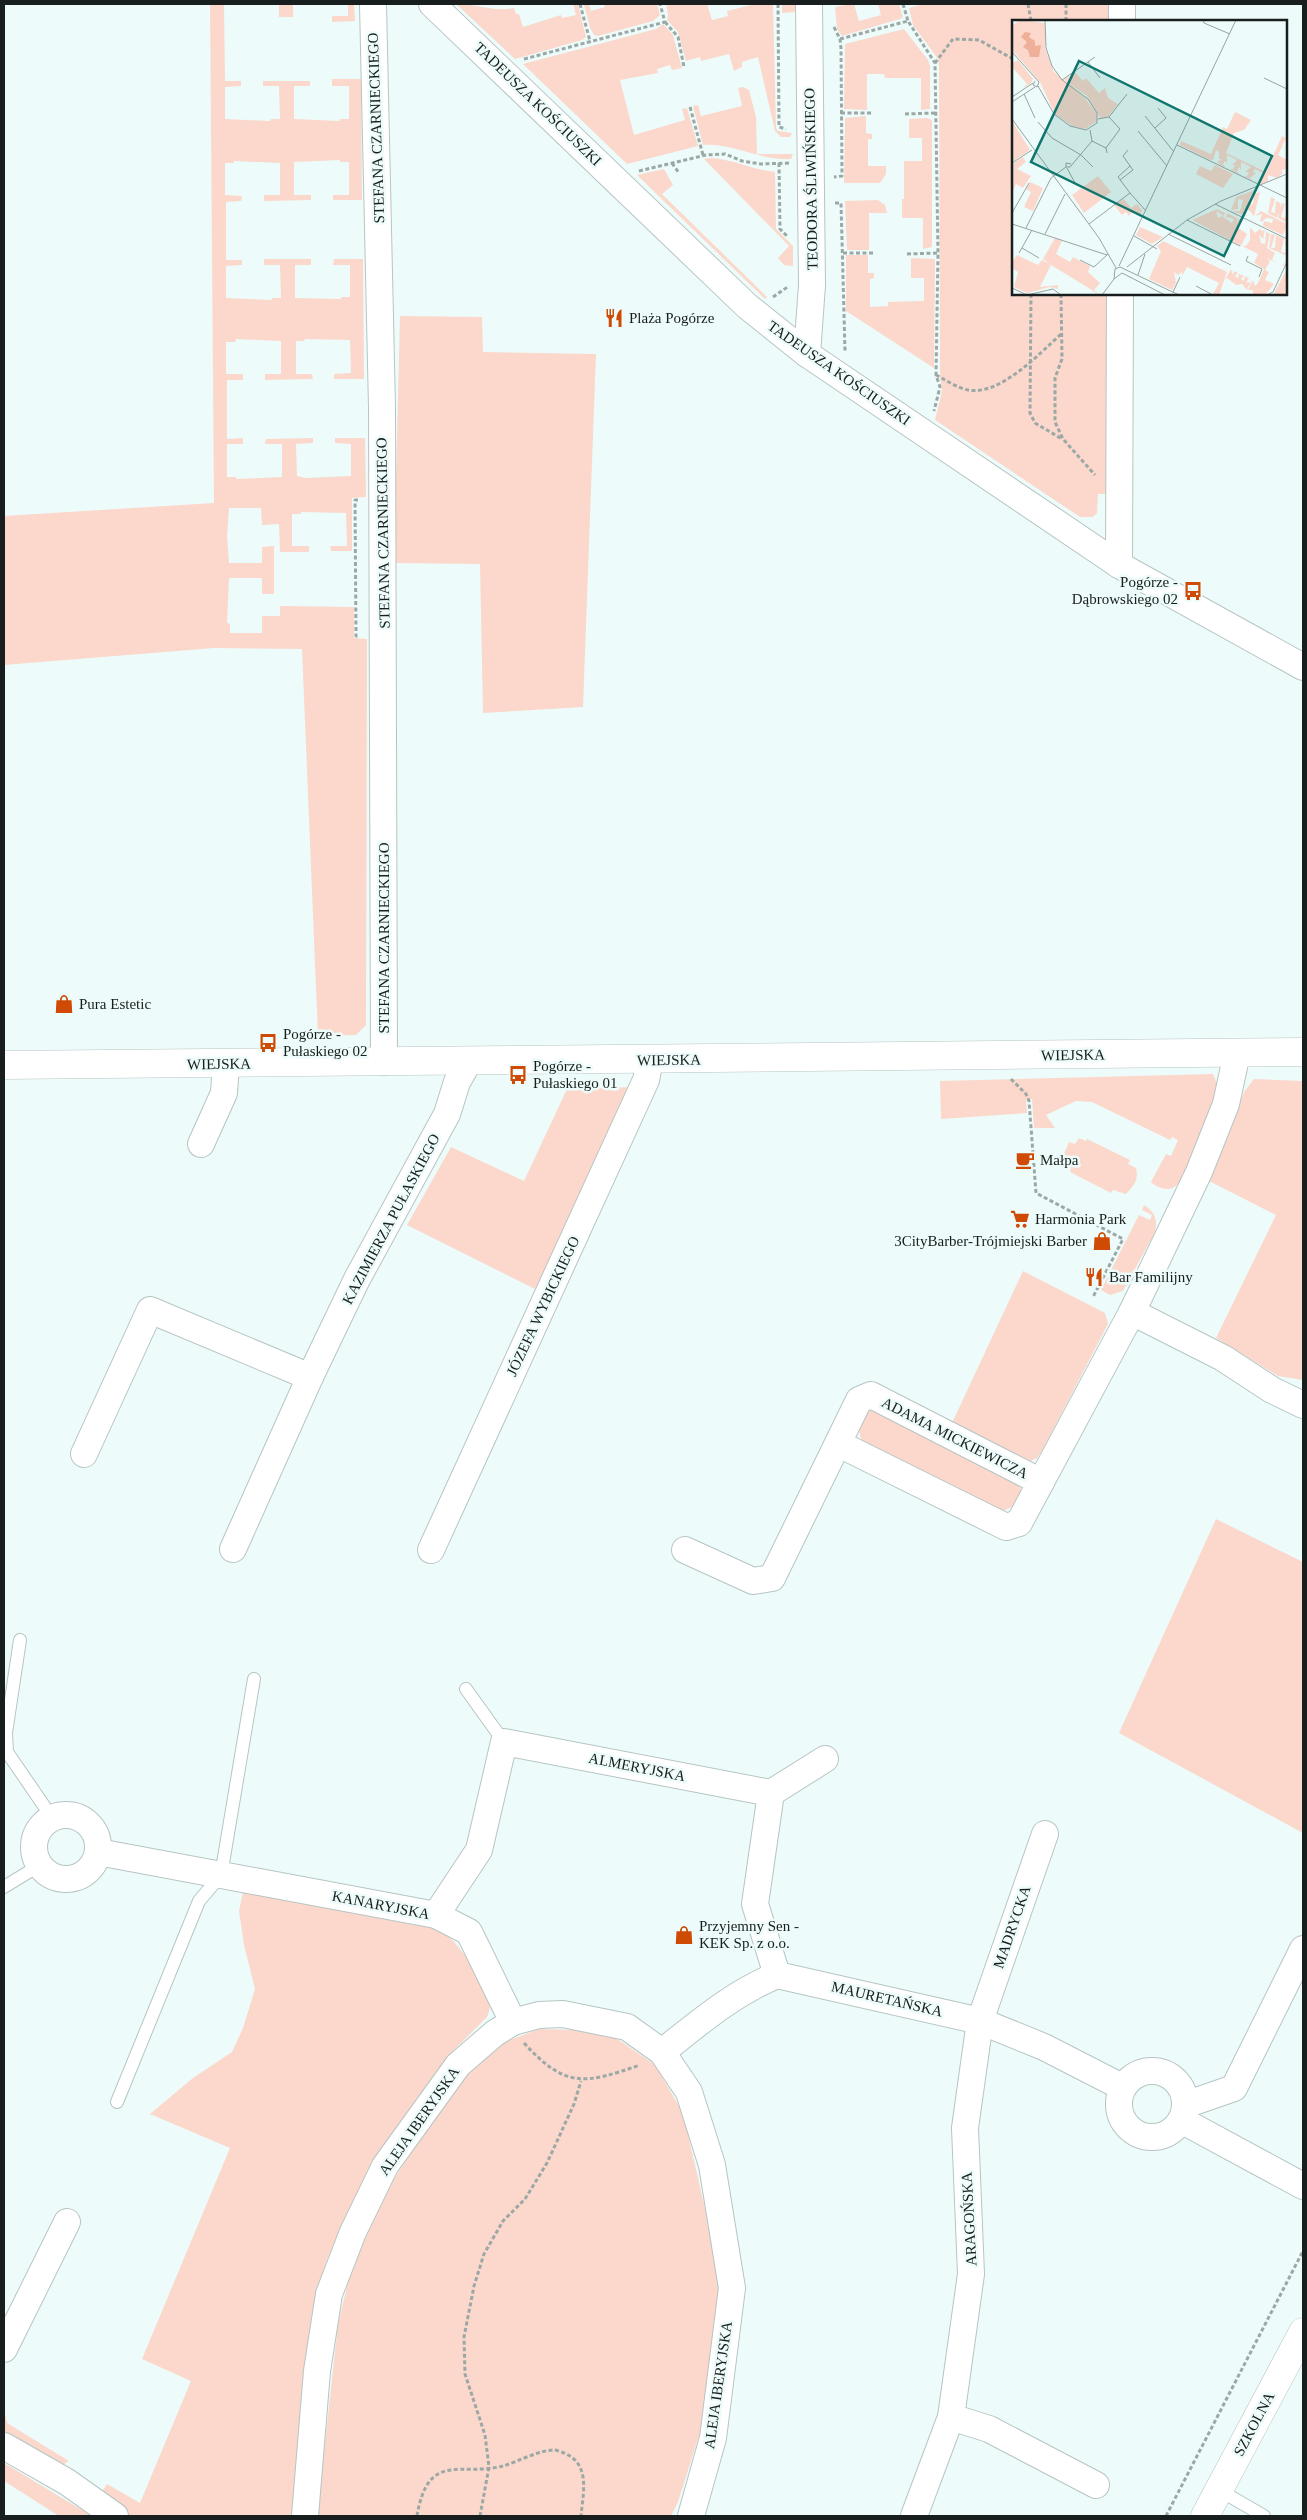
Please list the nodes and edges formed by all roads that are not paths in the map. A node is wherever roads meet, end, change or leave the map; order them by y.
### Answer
1 (373, 4) edge
2 (432, 4) edge
3 (809, 4) edge
4 (1122, 4) edge
5 (1122, 20) edge
6 (1120, 295) edge
7 (807, 354) junction
8 (1119, 564) junction
9 (1303, 667) edge
10 (1303, 1052) edge
11 (1237, 1053) junction
12 (650, 1060) junction
13 (469, 1061) junction
14 (384, 1062) junction
15 (226, 1064) junction
16 (4, 1066) edge
17 (201, 1144) dead end
18 (1132, 1312) junction
19 (310, 1376) junction
20 (1303, 1405) edge
21 (839, 1444) junction
22 (84, 1454) dead end
23 (1041, 1482) junction
24 (233, 1549) dead end
25 (431, 1550) dead end
26 (685, 1550) dead end
27 (20, 1640) dead end
28 (254, 1680) dead end
29 (466, 1689) dead end
30 (504, 1742) junction
31 (825, 1759) dead end
32 (771, 1793) junction
33 (53, 1818) junction
34 (1045, 1834) dead end
35 (98, 1852) junction
36 (40, 1865) junction
37 (221, 1875) junction
38 (4, 1887) edge
39 (436, 1915) junction
40 (1303, 1950) edge
41 (777, 1975) junction
42 (980, 2021) junction
43 (513, 2022) junction
44 (662, 2052) junction
45 (1122, 2087) junction
46 (117, 2102) dead end
47 (1183, 2112) junction
48 (1303, 2186) edge
49 (67, 2222) dead end
50 (1303, 2332) edge
51 (4, 2349) edge
52 (951, 2417) junction
53 (4, 2446) edge
54 (1096, 2485) dead end
55 (1219, 2490) junction
56 (115, 2516) edge
57 (305, 2516) edge
58 (691, 2516) edge
59 (914, 2516) edge
60 (1205, 2516) edge
61 (1264, 2516) edge

1 - 14 street, STEFANA CZARNIECKIEGO
2 - 7 street, TADEUSZA KOŚCIUSZKI
3 - 7 street, TEODORA ŚLIWIŃSKIEGO
4 - 5 street
6 - 8 street
7 - 8 street, TADEUSZA KOŚCIUSZKI
8 - 9 street, TADEUSZA KOŚCIUSZKI
10 - 11 street, WIEJSKA
11 - 12 street, WIEJSKA
11 - 18 street, ADAMA MICKIEWICZA
12 - 13 street, WIEJSKA
12 - 25 street, JÓZEFA WYBICKIEGO
13 - 14 street, WIEJSKA
13 - 19 street, KAZIMIERZA PUŁASKIEGO
14 - 15 street, WIEJSKA
15 - 16 street, WIEJSKA
15 - 17 street
18 - 20 street
18 - 23 street, ADAMA MICKIEWICZA
19 - 22 street
19 - 24 street, KAZIMIERZA PUŁASKIEGO
21 - 23 street, ADAMA MICKIEWICZA
21 - 23 street, ADAMA MICKIEWICZA
21 - 26 street, ADAMA MICKIEWICZA
27 - 33 lane
28 - 37 lane
29 - 30 lane
30 - 32 street, ALMERYJSKA
30 - 39 street
31 - 32 street
32 - 41 street
33 - 35 street
33 - 36 street
34 - 42 street, MADRYCKA
35 - 36 street
35 - 37 street, KANARYJSKA
36 - 38 lane
37 - 39 street, KANARYJSKA
37 - 46 lane
39 - 43 street, KANARYJSKA
40 - 47 street
41 - 42 street, MAURETAŃSKA
41 - 44 street
42 - 45 street, MAURETAŃSKA
42 - 52 street, ARAGOŃSKA
43 - 44 street, ALEJA IBERYJSKA
43 - 57 street, ALEJA IBERYJSKA
44 - 58 street, ALEJA IBERYJSKA
45 - 47 street
45 - 47 street
47 - 48 street
49 - 51 street
50 - 55 street, SZKOLNA
52 - 54 street
52 - 59 street, ARAGOŃSKA
53 - 56 street
55 - 60 street, SZKOLNA
55 - 61 lane

